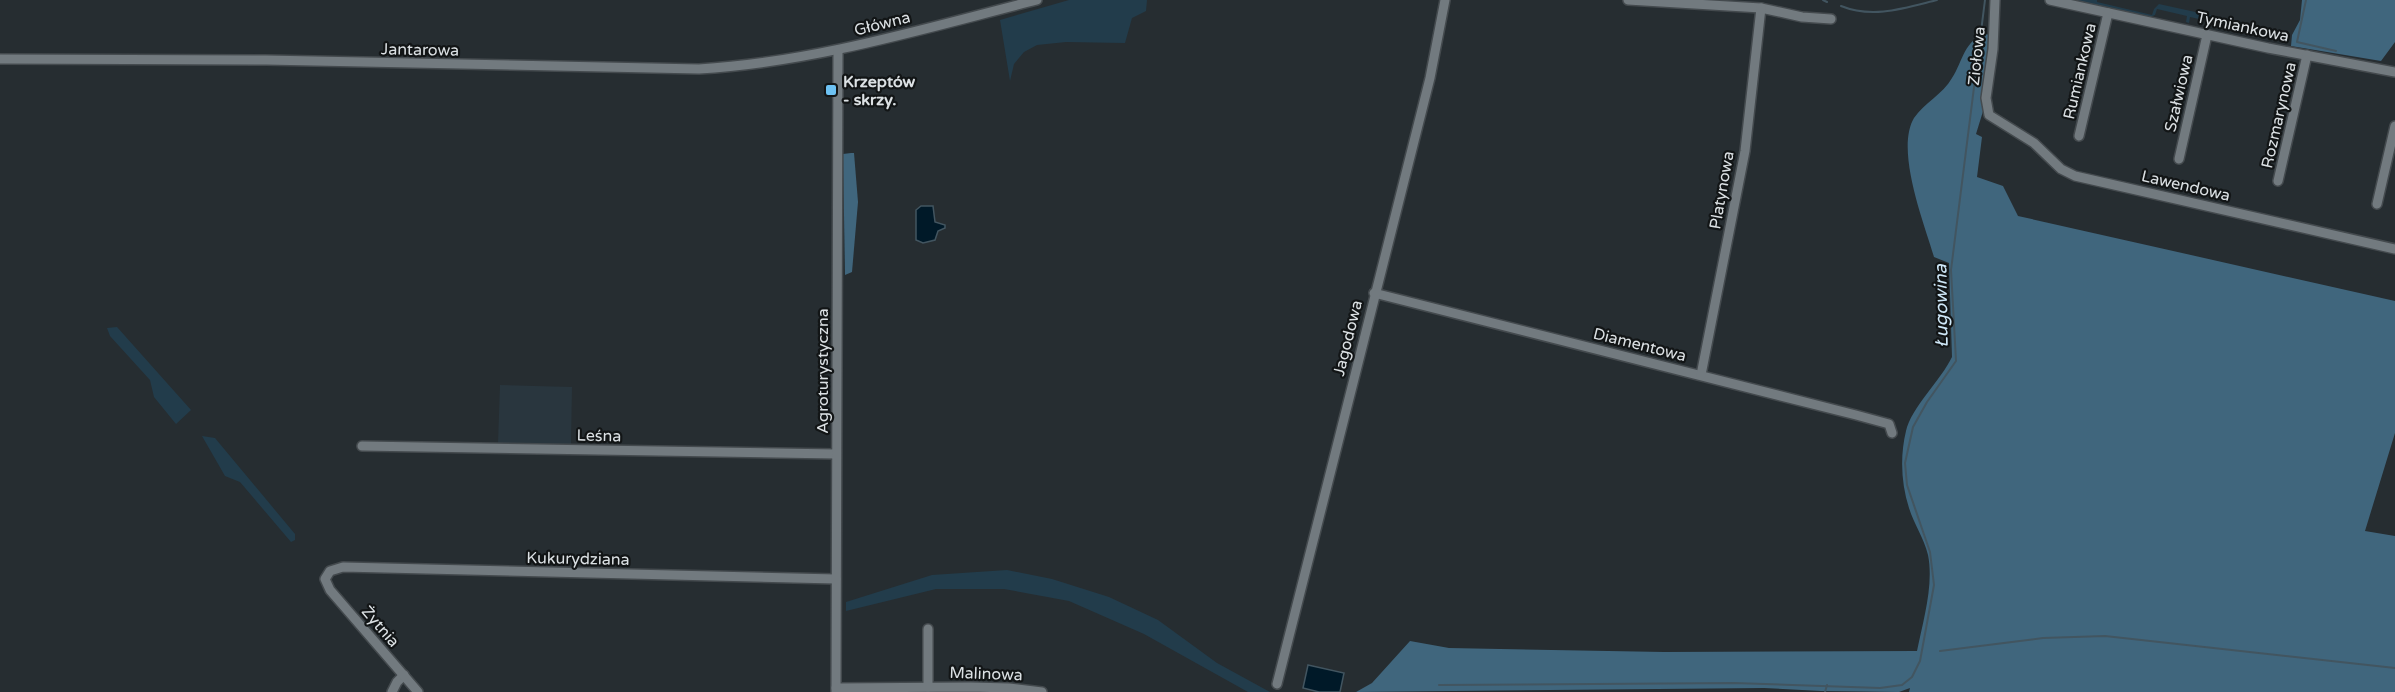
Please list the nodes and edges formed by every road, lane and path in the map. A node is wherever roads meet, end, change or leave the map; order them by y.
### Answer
1 (1037, 0) edge
2 (1445, 0) edge
3 (1628, 0) edge
4 (1995, 0) edge
5 (2050, 0) edge
6 (1761, 8) junction
7 (2108, 13) junction
8 (1831, 19) dead end
9 (2207, 35) junction
10 (838, 50) junction
11 (2307, 55) junction
12 (0, 60) edge
13 (2395, 72) edge
14 (1989, 115) joint
15 (2395, 126) edge
16 (2079, 136) dead end
17 (2179, 159) dead end
18 (2278, 181) dead end
19 (2377, 204) dead end
20 (2395, 249) edge
21 (1374, 293) junction
22 (1701, 375) junction
23 (1892, 433) dead end
24 (362, 446) dead end
25 (836, 454) junction
26 (325, 579) joint
27 (836, 579) junction
28 (928, 629) dead end
29 (404, 675) junction
30 (1277, 684) dead end
31 (928, 687) junction
32 (836, 690) edge
33 (392, 692) edge
34 (418, 692) edge
35 (1042, 692) edge

1 - 10 street, Główna
2 - 21 street, Jagodowa
3 - 6 street
4 - 14 street, Ziołowa
5 - 7 street, Tymiankowa
6 - 8 street
6 - 22 street, Platynowa
7 - 9 street, Tymiankowa
7 - 16 street, Rumiankowa
9 - 11 street, Tymiankowa
9 - 17 street, Szałwiowa
10 - 12 street, Jantarowa
10 - 25 street, Agroturystyczna
11 - 13 street, Tymiankowa
11 - 18 street, Rozmarynowa
14 - 20 street, Lawendowa
15 - 19 street
21 - 22 street, Diamentowa
21 - 30 street, Jagodowa
22 - 23 street, Diamentowa
24 - 25 street, Leśna
25 - 27 street, Agroturystyczna
26 - 27 street, Kukurydziana
26 - 29 street, Żytnia
27 - 32 street, Agroturystyczna
28 - 31 street, Malinowa
29 - 33 street
29 - 34 street, Żytnia
31 - 32 street, Malinowa
31 - 35 street, Malinowa

